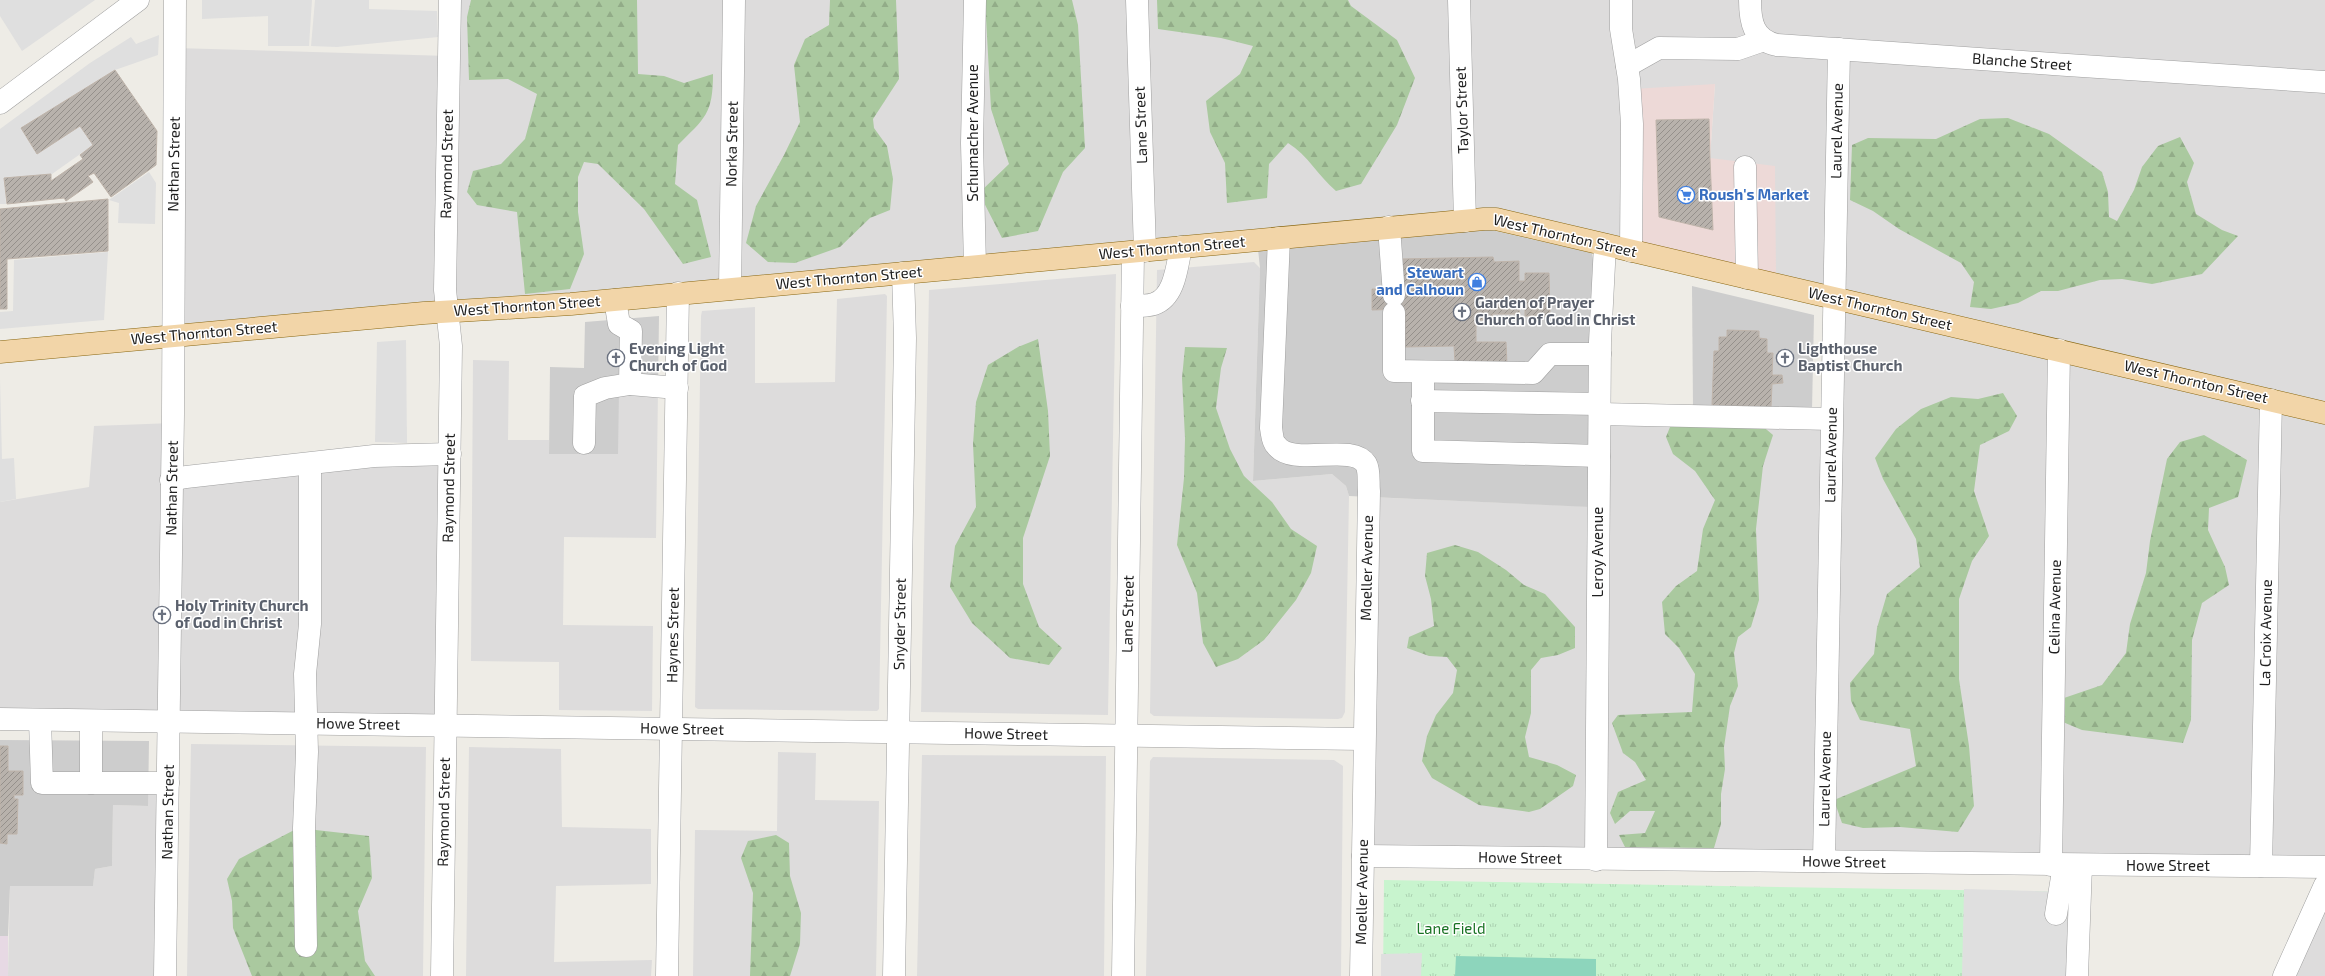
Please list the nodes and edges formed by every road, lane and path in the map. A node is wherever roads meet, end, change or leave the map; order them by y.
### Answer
1 (138, 0) edge
2 (175, 0) edge
3 (450, 0) edge
4 (734, 0) edge
5 (975, 0) edge
6 (1137, 0) edge
7 (1459, 0) edge
8 (1621, 0) edge
9 (1750, 0) edge
10 (1764, 40) junction
11 (1839, 49) junction
12 (1626, 66) junction
13 (2325, 82) edge
14 (0, 103) edge
15 (1745, 167) dead end
16 (1465, 221) junction
17 (1389, 227) junction
18 (1279, 238) junction
19 (1605, 245) junction
20 (1181, 247) junction
21 (1139, 251) junction
22 (1631, 251) junction
23 (975, 266) junction
24 (903, 273) junction
25 (1747, 278) junction
26 (730, 289) junction
27 (678, 293) junction
28 (1834, 299) junction
29 (615, 300) junction
30 (1132, 306) junction
31 (447, 312) junction
32 (172, 335) junction
33 (2059, 350) junction
34 (0, 352) edge
35 (1600, 354) junction
36 (1423, 372) junction
37 (630, 384) junction
38 (677, 388) junction
39 (2271, 400) junction
40 (1422, 401) junction
41 (1600, 409) junction
42 (2325, 413) edge
43 (1831, 419) junction
44 (584, 444) dead end
45 (450, 454) junction
46 (1599, 456) junction
47 (310, 464) junction
48 (171, 480) junction
49 (0, 718) edge
50 (40, 720) junction
51 (91, 721) junction
52 (169, 722) junction
53 (305, 724) junction
54 (445, 726) junction
55 (672, 729) junction
56 (898, 732) junction
57 (1127, 736) junction
58 (1363, 739) junction
59 (91, 783) junction
60 (168, 783) junction
61 (1363, 856) junction
62 (1596, 860) junction
63 (1824, 861) junction
64 (2065, 865) junction
65 (2261, 866) junction
66 (2325, 868) edge
67 (2325, 885) edge
68 (2056, 914) dead end
69 (306, 946) dead end
70 (165, 976) edge
71 (442, 976) edge
72 (667, 976) edge
73 (894, 976) edge
74 (1123, 976) edge
75 (1361, 976) edge
76 (2077, 976) edge
77 (2284, 976) edge

1 - 14 street
2 - 32 street, Nathan Street
3 - 31 street, Raymond Street
4 - 26 street, Norka Street
5 - 23 street, Schumacher Avenue
6 - 21 street, Lane Street
7 - 16 street, Taylor Street
8 - 12 street
9 - 10 street
10 - 11 street, Blanche Street
10 - 12 street
11 - 13 street, Blanche Street
11 - 28 street, Laurel Avenue
12 - 22 street
15 - 25 street
16 - 17 main road, West Thornton Street
16 - 19 main road, West Thornton Street
17 - 18 main road, West Thornton Street
17 - 36 street
18 - 20 main road, West Thornton Street
18 - 58 street, Moeller Avenue
19 - 22 main road, West Thornton Street
19 - 35 street, Leroy Avenue
20 - 21 main road, West Thornton Street
20 - 30 street
21 - 23 main road, West Thornton Street
21 - 30 street, Lane Street
22 - 25 main road, West Thornton Street
23 - 24 main road, West Thornton Street
24 - 26 main road, West Thornton Street
24 - 56 street, Snyder Street
25 - 28 main road, West Thornton Street
26 - 27 main road, West Thornton Street
27 - 29 main road, West Thornton Street
27 - 38 street, Haynes Street
28 - 33 main road, West Thornton Street
28 - 43 street, Laurel Avenue
29 - 31 main road, West Thornton Street
29 - 37 street
30 - 57 street, Lane Street
31 - 32 main road, West Thornton Street
31 - 45 street, Raymond Street
32 - 34 main road, West Thornton Street
32 - 48 street, Nathan Street
33 - 39 main road, West Thornton Street
33 - 64 street, Celina Avenue
35 - 36 street
35 - 41 street, Leroy Avenue
36 - 40 street
37 - 38 street
37 - 44 street
38 - 55 street, Haynes Street
39 - 42 main road, West Thornton Street
39 - 65 street, La Croix Avenue
40 - 41 street
40 - 46 street
41 - 43 street
41 - 46 street, Leroy Avenue
43 - 63 street, Laurel Avenue
45 - 47 street
45 - 54 street, Raymond Street
46 - 62 street, Leroy Avenue
47 - 48 street
47 - 53 street
48 - 52 street, Nathan Street
49 - 50 street, Howe Street
50 - 51 street, Howe Street
50 - 59 street
51 - 52 street, Howe Street
51 - 59 street
52 - 53 street, Howe Street
52 - 60 street, Nathan Street
53 - 54 street, Howe Street
53 - 69 street
54 - 55 street, Howe Street
54 - 71 street, Raymond Street
55 - 56 street, Howe Street
55 - 72 street, Haynes Street
56 - 57 street, Howe Street
56 - 73 street, Snyder Street
57 - 58 street, Howe Street
57 - 74 street, Lane Street
58 - 61 street, Moeller Avenue
59 - 60 street
60 - 70 street, Nathan Street
61 - 62 street, Howe Street
61 - 75 street, Moeller Avenue
62 - 63 street, Howe Street
63 - 64 street, Howe Street
64 - 65 street, Howe Street
64 - 68 street
64 - 76 street
65 - 66 street, Howe Street
67 - 77 street

